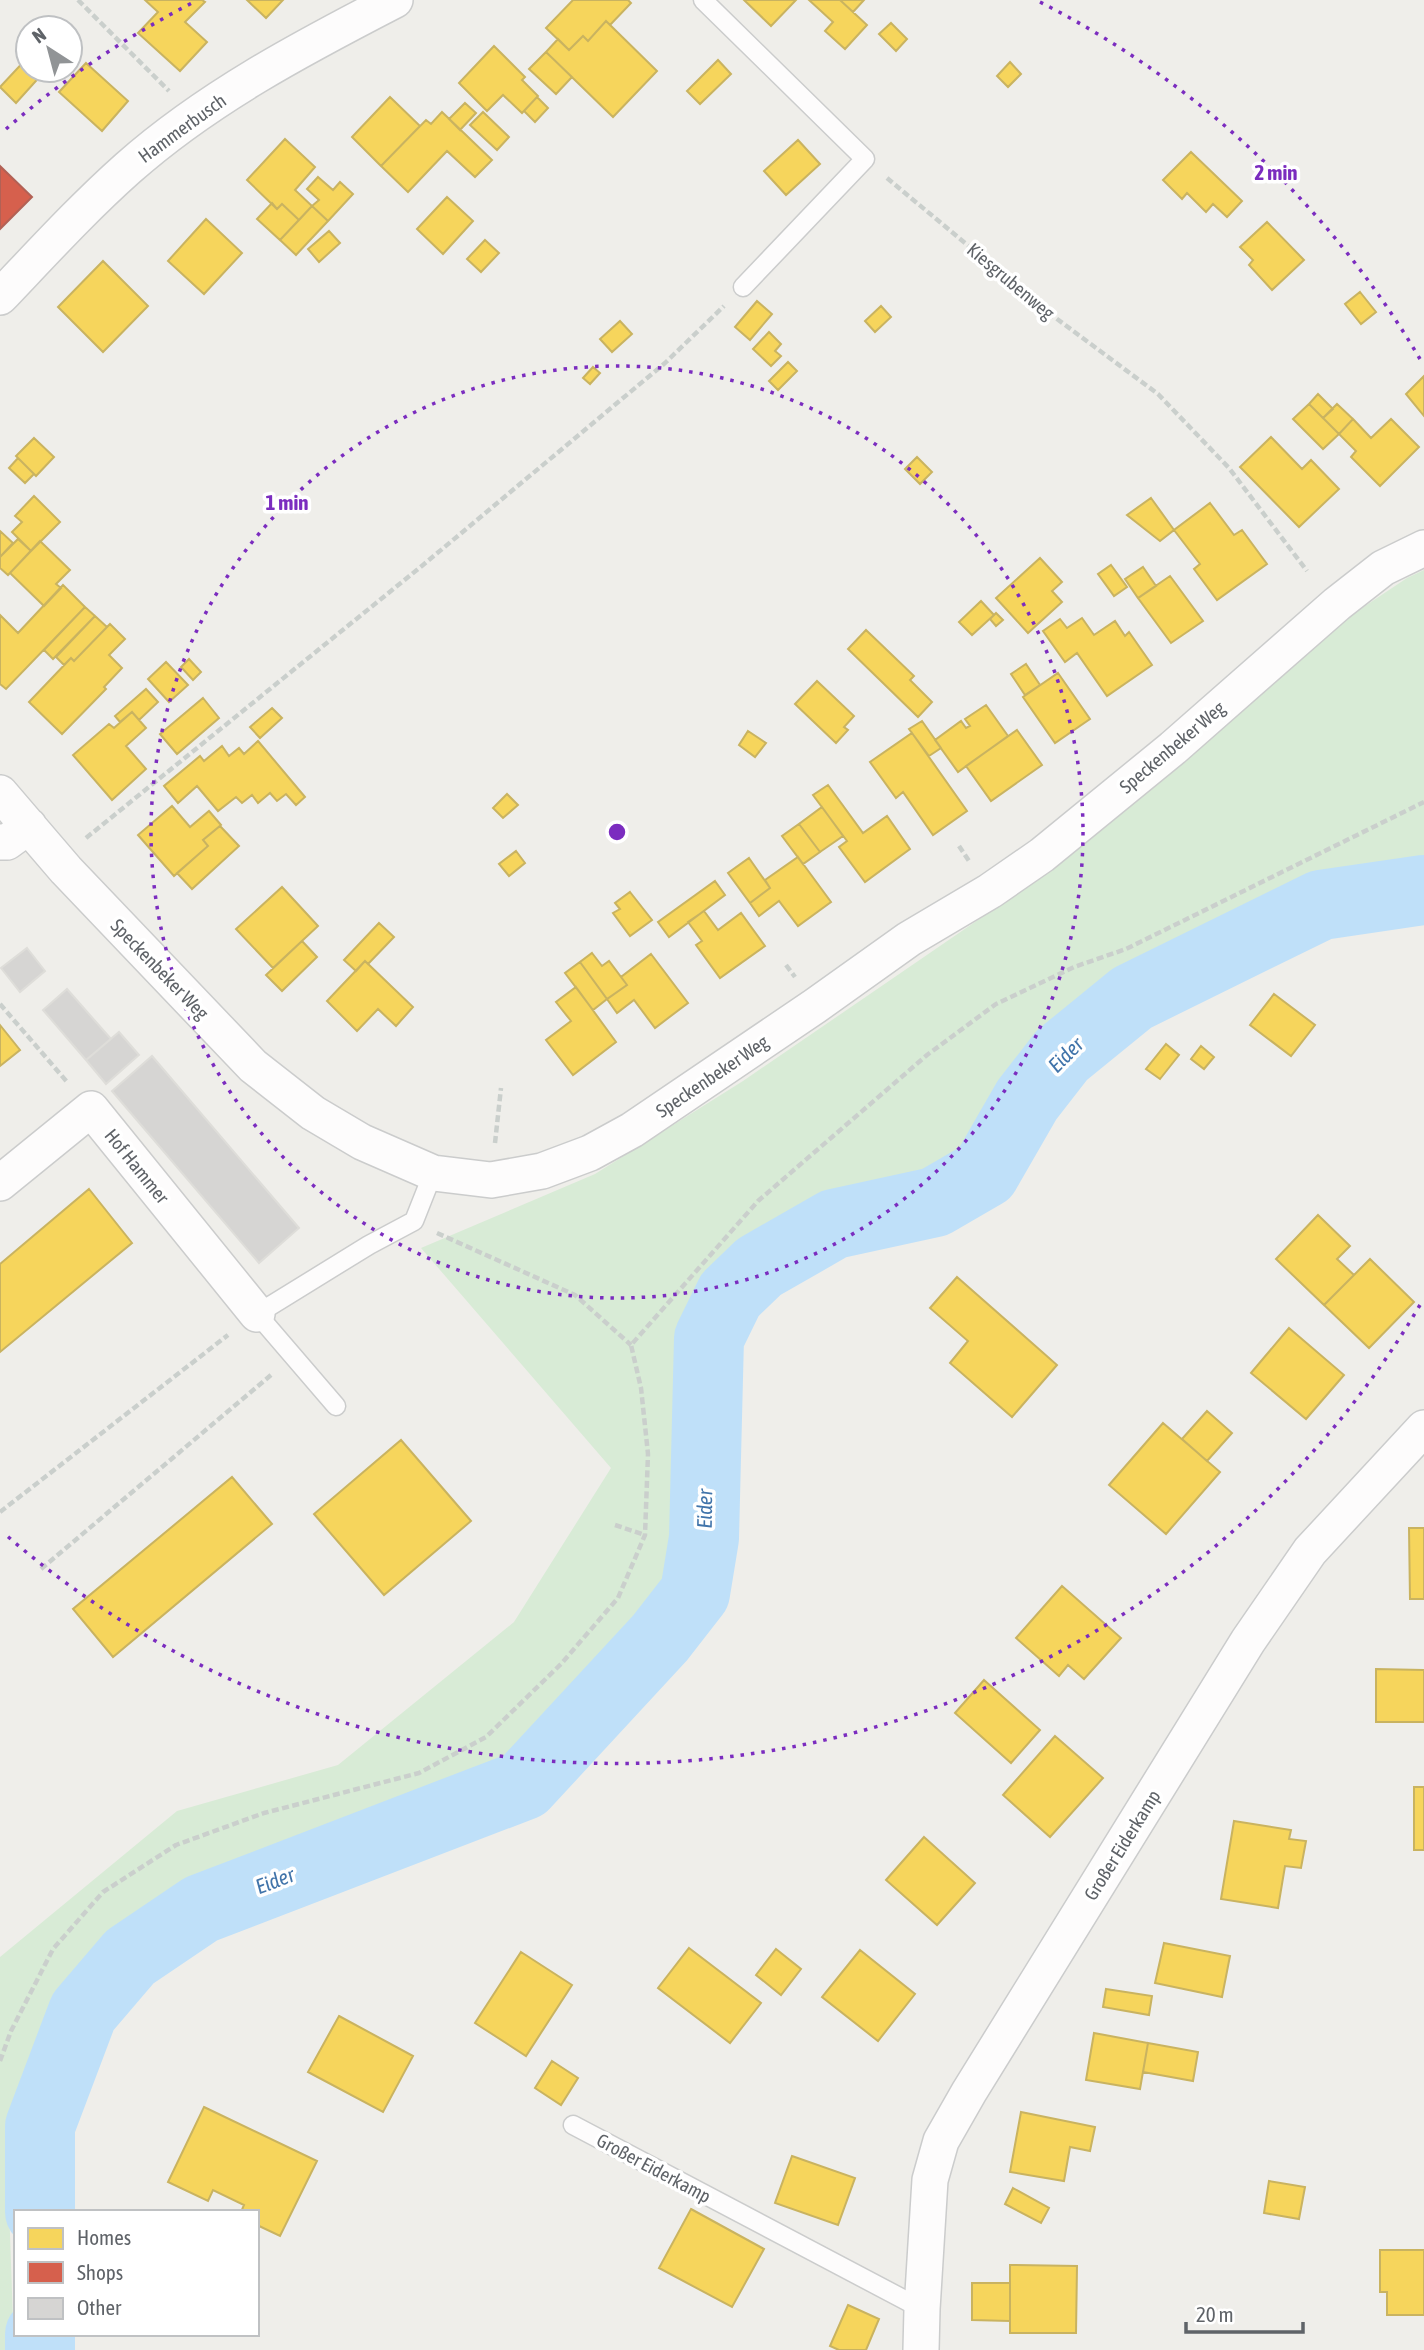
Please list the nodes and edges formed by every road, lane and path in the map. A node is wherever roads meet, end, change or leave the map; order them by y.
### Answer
1 (78, 0) edge
2 (396, 0) edge
3 (703, 0) edge
4 (195, 117) junction
5 (865, 159) junction
6 (743, 287) joint
7 (0, 297) edge
8 (1424, 548) edge
9 (1307, 570) dead end
10 (0, 793) edge
11 (1424, 802) edge
12 (95, 831) dead end
13 (14, 834) edge
14 (0, 1004) edge
15 (501, 1088) dead end
16 (91, 1109) junction
17 (495, 1148) dead end
18 (433, 1173) junction
19 (0, 1183) edge
20 (414, 1221) junction
21 (257, 1314) junction
22 (631, 1345) junction
23 (293, 1356) junction
24 (336, 1406) dead end
25 (1424, 1428) edge
26 (0, 1512) edge
27 (615, 1525) dead end
28 (645, 1535) junction
29 (41, 1569) dead end
30 (0, 2061) edge
31 (573, 2125) dead end
32 (922, 2309) junction
33 (921, 2350) edge

1 - 4 path
2 - 4 street, Hammerbusch
3 - 5 lane
4 - 7 street, Hammerbusch
5 - 6 lane
5 - 9 path, Kiesgrubenweg
6 - 12 path
8 - 18 street, Speckenbeker Weg
10 - 13 street, Speckenbeker Weg
11 - 22 path
13 - 18 street, Speckenbeker Weg
14 - 16 path
15 - 17 path
16 - 19 street, Hof Hammer
16 - 21 street, Hof Hammer
18 - 20 lane
20 - 21 lane
20 - 22 path
21 - 23 lane
21 - 26 path
22 - 28 path
23 - 24 lane
23 - 29 path
25 - 32 street, Großer Eiderkamp
27 - 28 path
28 - 30 path
31 - 32 lane, Großer Eiderkamp
32 - 33 street, Großer Eiderkamp

